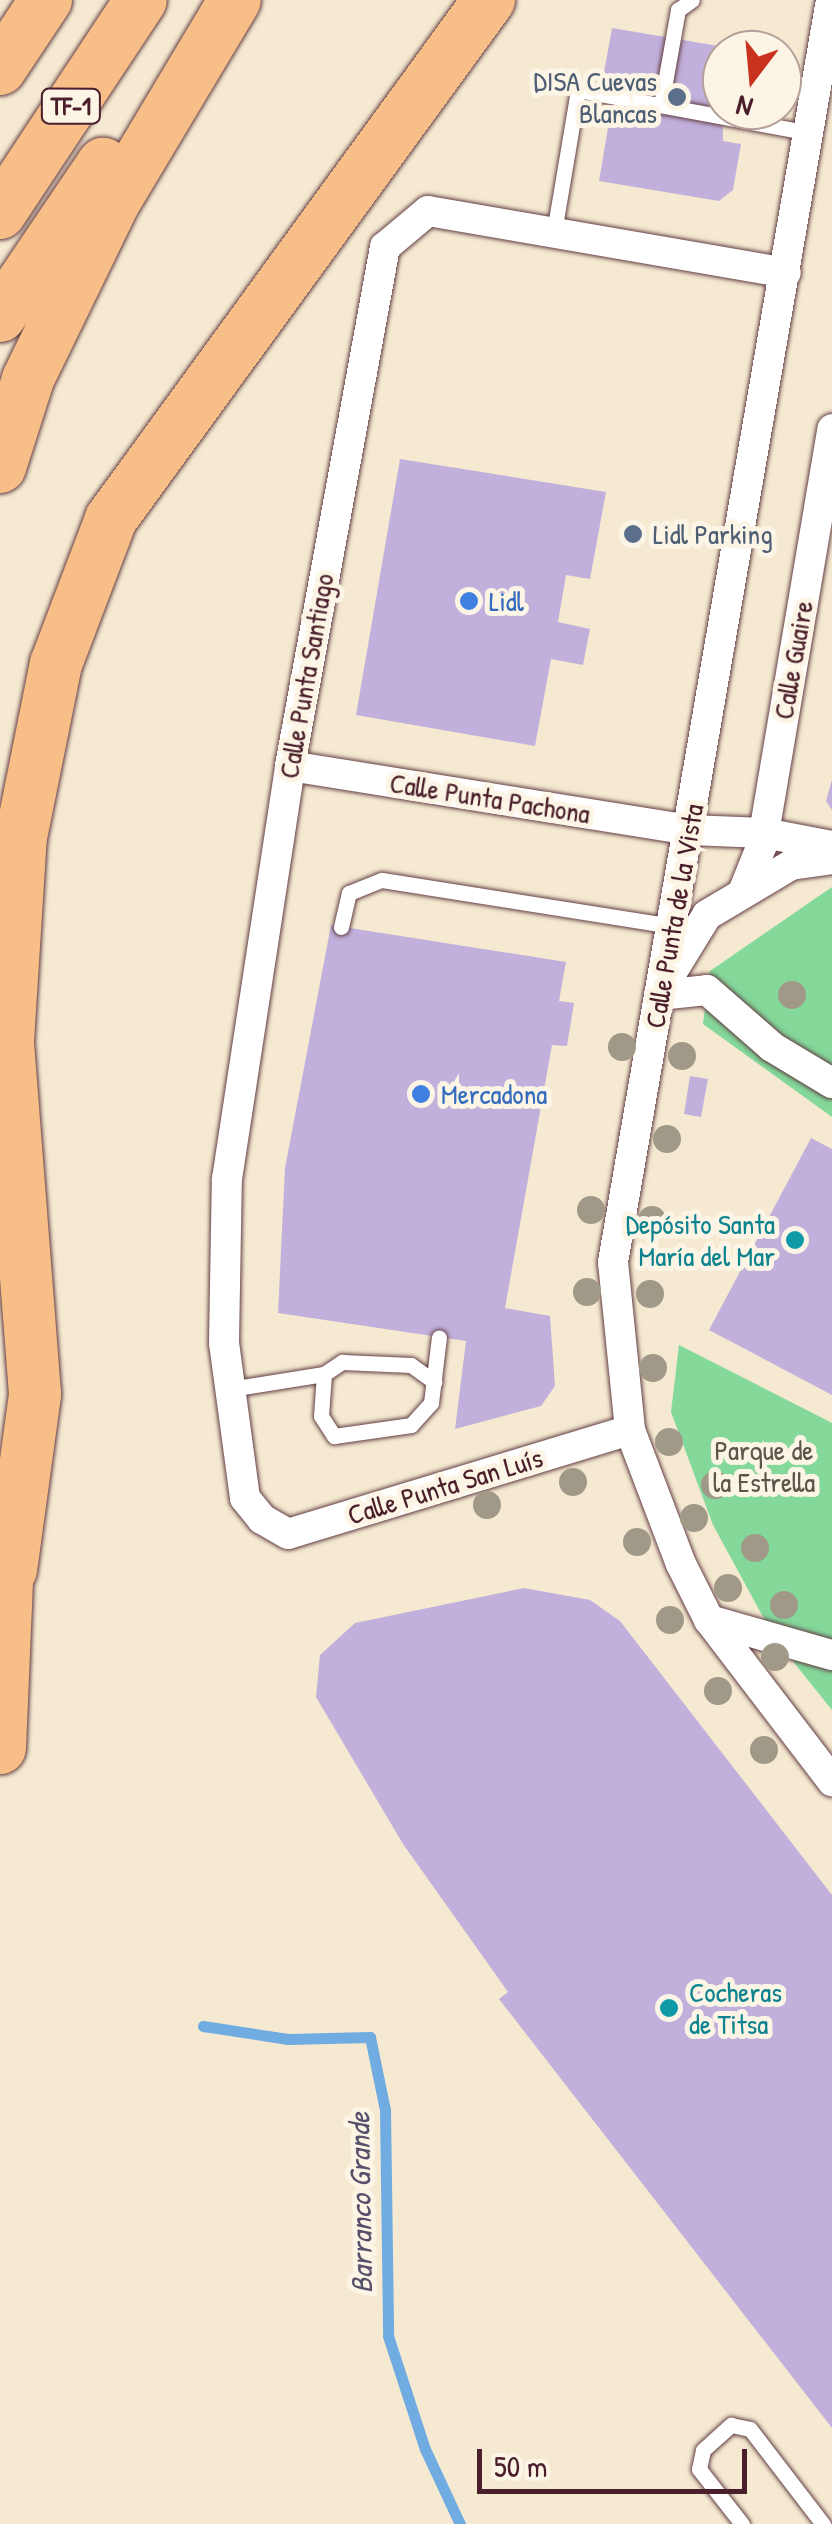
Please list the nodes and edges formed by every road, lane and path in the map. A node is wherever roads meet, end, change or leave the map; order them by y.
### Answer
1 (46, 0) edge
2 (141, 0) edge
3 (235, 0) edge
4 (489, 0) edge
5 (692, 0) edge
6 (831, 0) edge
7 (0, 69) edge
8 (661, 105) junction
9 (809, 133) junction
10 (0, 213) edge
11 (554, 232) junction
12 (786, 273) junction
13 (0, 316) edge
14 (831, 442) edge
15 (0, 467) edge
16 (290, 766) junction
17 (690, 830) junction
18 (764, 833) junction
19 (832, 846) edge
20 (832, 859) edge
21 (682, 875) junction
22 (743, 892) junction
23 (341, 926) dead end
24 (672, 926) junction
25 (659, 995) junction
26 (832, 1083) edge
27 (439, 1338) dead end
28 (324, 1374) junction
29 (434, 1382) junction
30 (230, 1389) junction
31 (630, 1430) junction
32 (0, 1440) edge
33 (262, 1519) joint
34 (11, 1570) junction
35 (710, 1620) junction
36 (832, 1655) edge
37 (0, 1748) edge
38 (832, 1781) edge
39 (742, 2524) edge
40 (824, 2524) edge

1 - 7 highway
2 - 10 highway, TF-1
3 - 13 highway
3 - 15 highway
4 - 34 highway
5 - 8 lane
6 - 9 street, Calle Punta de la Vista
8 - 9 lane
8 - 11 lane
9 - 12 street, Calle Punta de la Vista
11 - 12 street, Calle Punta Santiago
11 - 16 street, Calle Punta Santiago
12 - 17 street, Calle Punta de la Vista
14 - 18 street, Calle Guaire
16 - 17 street, Calle Punta Pachona
16 - 30 street, Calle Punta Santiago
17 - 18 street, Calle Punta Pachona
17 - 21 street, Calle Punta de la Vista
18 - 19 street, Calle Punta Pachona
18 - 22 street, Calle Guaire
20 - 22 street
21 - 22 street
21 - 24 street, Calle Punta de la Vista
22 - 25 street
23 - 24 lane
24 - 25 street, Calle Punta de la Vista
25 - 26 street
25 - 31 street, Calle Punta de la Vista
27 - 29 lane
28 - 29 lane
28 - 29 lane
28 - 30 lane
30 - 33 street, Calle Punta Santiago
31 - 33 street, Calle Punta San Luís
31 - 35 street, Calle Punta de la Vista
32 - 34 highway
34 - 37 highway
35 - 36 street
35 - 38 street, Calle Punta de la Vista
39 - 40 lane

